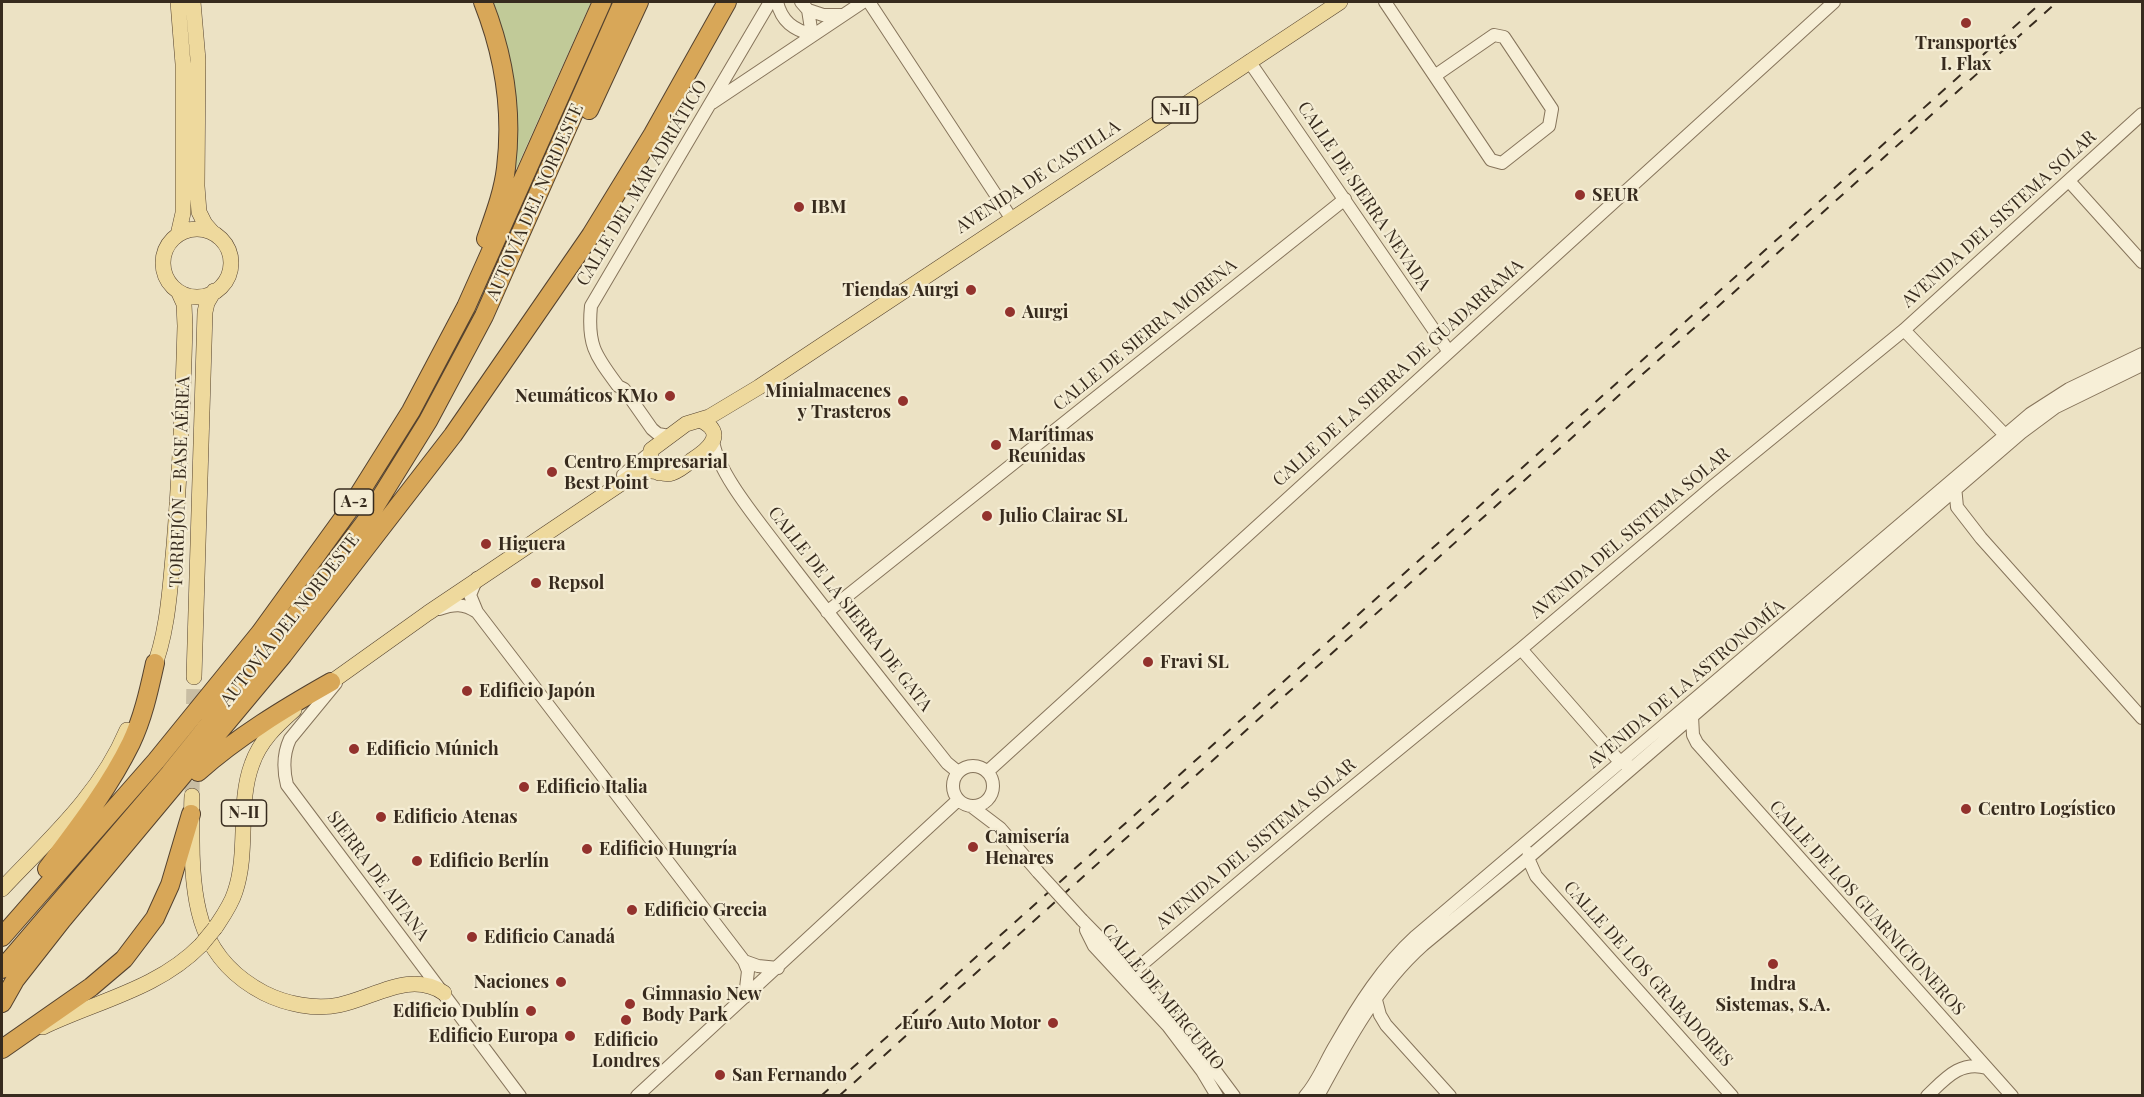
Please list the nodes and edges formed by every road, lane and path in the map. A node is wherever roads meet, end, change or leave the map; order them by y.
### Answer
1 (178, 2) edge
2 (193, 2) edge
3 (483, 2) edge
4 (602, 2) edge
5 (624, 2) edge
6 (639, 2) edge
7 (727, 2) edge
8 (770, 2) edge
9 (777, 2) edge
10 (863, 2) edge
11 (869, 2) edge
12 (1340, 2) edge
13 (1385, 2) edge
14 (1834, 2) edge
15 (805, 6) edge
16 (843, 15) junction
17 (812, 35) junction
18 (1249, 61) junction
19 (1436, 75) junction
20 (710, 104) junction
21 (2142, 114) edge
22 (2069, 181) junction
23 (1345, 199) junction
24 (1011, 218) junction
25 (213, 232) junction
26 (178, 236) junction
27 (2142, 262) edge
28 (500, 282) junction
29 (214, 291) junction
30 (179, 293) junction
31 (1904, 330) junction
32 (1449, 352) junction
33 (2142, 354) edge
34 (2142, 365) edge
35 (618, 386) junction
36 (759, 387) junction
37 (411, 411) junction
38 (700, 420) junction
39 (2021, 433) junction
40 (2005, 435) junction
41 (669, 436) junction
42 (713, 437) junction
43 (651, 452) junction
44 (1994, 456) junction
45 (696, 458) junction
46 (719, 464) junction
47 (659, 473) junction
48 (1956, 476) junction
49 (1955, 491) junction
50 (1932, 510) junction
51 (1960, 512) junction
52 (474, 582) junction
53 (477, 612) junction
54 (827, 612) junction
55 (428, 613) junction
56 (1521, 649) junction
57 (155, 663) junction
58 (194, 677) tunnel mouth
59 (337, 677) junction
60 (1692, 716) junction
61 (2142, 718) edge
62 (1658, 731) junction
63 (1671, 734) junction
64 (1697, 743) junction
65 (1620, 762) junction
66 (1637, 763) junction
67 (958, 772) junction
68 (987, 772) junction
69 (1614, 783) junction
70 (990, 796) junction
71 (958, 800) junction
72 (191, 805) joint
73 (971, 806) junction
74 (1000, 828) junction
75 (1542, 829) junction
76 (1528, 858) junction
77 (113, 860) junction
78 (1508, 874) junction
79 (1536, 876) junction
80 (2, 889) edge
81 (1082, 920) junction
82 (2, 929) edge
83 (2, 937) edge
84 (744, 960) junction
85 (1108, 961) junction
86 (778, 968) junction
87 (1133, 972) junction
88 (8, 975) edge
89 (444, 993) junction
90 (1141, 996) junction
91 (746, 997) junction
92 (1376, 1000) junction
93 (2, 1003) edge
94 (1357, 1018) junction
95 (1386, 1025) junction
96 (19, 1038) junction
97 (1960, 1039) junction
98 (2, 1049) edge
99 (1987, 1068) junction
100 (1955, 1070) junction
101 (520, 1095) edge
102 (637, 1095) edge
103 (1217, 1095) edge
104 (1234, 1095) edge
105 (1305, 1095) edge
106 (1318, 1095) edge
107 (1450, 1095) edge
108 (1732, 1095) edge
109 (1927, 1095) edge
110 (2012, 1095) edge

1 - 26 main road
2 - 25 main road
3 - 37 highway
4 - 37 highway, AUTOVÍA DEL NORDESTE / A-2
5 - 28 highway, AUTOVÍA DEL NORDESTE / A-2
6 - 28 highway
7 - 77 highway
8 - 20 street, CALLE DEL MAR ADRIÁTICO
9 - 17 street
10 - 16 street
11 - 24 street
12 - 18 main road, AVENIDA DE CASTILLA / N-II
13 - 19 street
14 - 32 street, CALLE DE LA SIERRA DE GUADARRAMA
15 - 16 street
15 - 17 street
16 - 17 street
17 - 20 street
18 - 23 street, CALLE DE SIERRA NEVADA
18 - 24 main road, AVENIDA DE CASTILLA / N-II
19 - 19 street
20 - 35 street, CALLE DEL MAR ADRIÁTICO
21 - 22 street, AVENIDA DEL SISTEMA SOLAR
22 - 27 street
22 - 31 street, AVENIDA DEL SISTEMA SOLAR
23 - 32 street, CALLE DE SIERRA NEVADA
23 - 54 street, CALLE DE SIERRA MORENA
24 - 36 main road, AVENIDA DE CASTILLA / N-II
25 - 26 main road
25 - 29 main road
26 - 30 main road
28 - 88 highway, AUTOVÍA DEL NORDESTE / A-2
29 - 30 main road
29 - 58 main road, TORREJÓN - BASE AÉREA
30 - 57 main road, TORREJÓN - BASE AÉREA
31 - 40 street
31 - 56 street, AVENIDA DEL SISTEMA SOLAR
32 - 68 street, CALLE DE LA SIERRA DE GUADARRAMA
33 - 40 street, AVENIDA DE LA ASTRONOMÍA
34 - 39 street, AVENIDA DE LA ASTRONOMÍA
35 - 41 street, CALLE DEL MAR ADRIÁTICO
35 - 43 street, CALLE DEL MAR ADRIÁTICO
36 - 38 main road, AVENIDA DE CASTILLA / N-II
36 - 42 main road, AVENIDA DE CASTILLA / N-II
37 - 83 highway, AUTOVÍA DEL NORDESTE / A-2
38 - 41 main road, N-II
38 - 42 main road
39 - 40 street
39 - 44 street, AVENIDA DE LA ASTRONOMÍA
40 - 44 street
40 - 48 street, AVENIDA DE LA ASTRONOMÍA
41 - 43 main road, N-II
42 - 45 main road, N-II
42 - 46 street, CALLE DE LA SIERRA DE GATA
43 - 47 main road
43 - 52 street, N-II
44 - 49 street, AVENIDA DE LA ASTRONOMÍA
45 - 46 street
45 - 47 main road, N-II
46 - 54 street, CALLE DE LA SIERRA DE GATA
47 - 52 main road, N-II
48 - 49 street
48 - 62 street, AVENIDA DE LA ASTRONOMÍA
49 - 50 street, AVENIDA DE LA ASTRONOMÍA
49 - 51 street
50 - 51 street
50 - 60 street, AVENIDA DE LA ASTRONOMÍA
51 - 61 street
52 - 53 street
52 - 55 main road, N-II
53 - 55 street
53 - 84 street
54 - 67 street, CALLE DE LA SIERRA DE GATA
55 - 59 main road, N-II
56 - 65 street
56 - 87 street, AVENIDA DEL SISTEMA SOLAR
57 - 80 main road, TORREJÓN - BASE AÉREA
57 - 82 highway
59 - 77 highway
59 - 89 street, SIERRA DE AITANA
59 - 96 main road, N-II, bridge
60 - 63 street, AVENIDA DE LA ASTRONOMÍA
60 - 64 street
62 - 63 street, CALLE DE LOS GUARNICIONEROS
62 - 65 street, AVENIDA DE LA ASTRONOMÍA
63 - 64 street, CALLE DE LOS GUARNICIONEROS
63 - 66 street, AVENIDA DE LA ASTRONOMÍA
64 - 97 street, CALLE DE LOS GUARNICIONEROS
65 - 66 street
65 - 69 street
65 - 75 street, AVENIDA DE LA ASTRONOMÍA
66 - 69 street, AVENIDA DE LA ASTRONOMÍA
67 - 68 street
67 - 71 street
68 - 70 street
69 - 76 street, AVENIDA DE LA ASTRONOMÍA
70 - 73 street
70 - 74 street
71 - 73 street
71 - 86 street
72 - 89 main road
72 - 96 highway
73 - 74 street
74 - 81 street, CALLE DE MERCURIO, bridge
75 - 76 street
75 - 94 street, AVENIDA DE LA ASTRONOMÍA
76 - 78 street, AVENIDA DE LA ASTRONOMÍA
76 - 79 street, CALLE DE LOS GRABADORES
77 - 88 highway
78 - 79 street
78 - 92 street, AVENIDA DE LA ASTRONOMÍA
79 - 108 street, CALLE DE LOS GRABADORES
81 - 85 street, CALLE DE MERCURIO
81 - 87 street, CALLE DE MERCURIO
84 - 86 street
84 - 91 street
85 - 87 street
85 - 90 street, CALLE DE MERCURIO
86 - 91 street
87 - 90 street
87 - 104 street, CALLE DE MERCURIO
88 - 93 highway
89 - 101 street, SIERRA DE AITANA
90 - 103 street, CALLE DE MERCURIO
91 - 102 street
92 - 94 street, AVENIDA DE LA ASTRONOMÍA
92 - 95 street
94 - 95 street
94 - 105 street, AVENIDA DE LA ASTRONOMÍA
94 - 106 street, AVENIDA DE LA ASTRONOMÍA
95 - 107 street
96 - 98 highway
97 - 99 street, CALLE DE LOS GUARNICIONEROS
97 - 100 street
99 - 100 street
99 - 110 street, CALLE DE LOS GUARNICIONEROS
100 - 109 street

